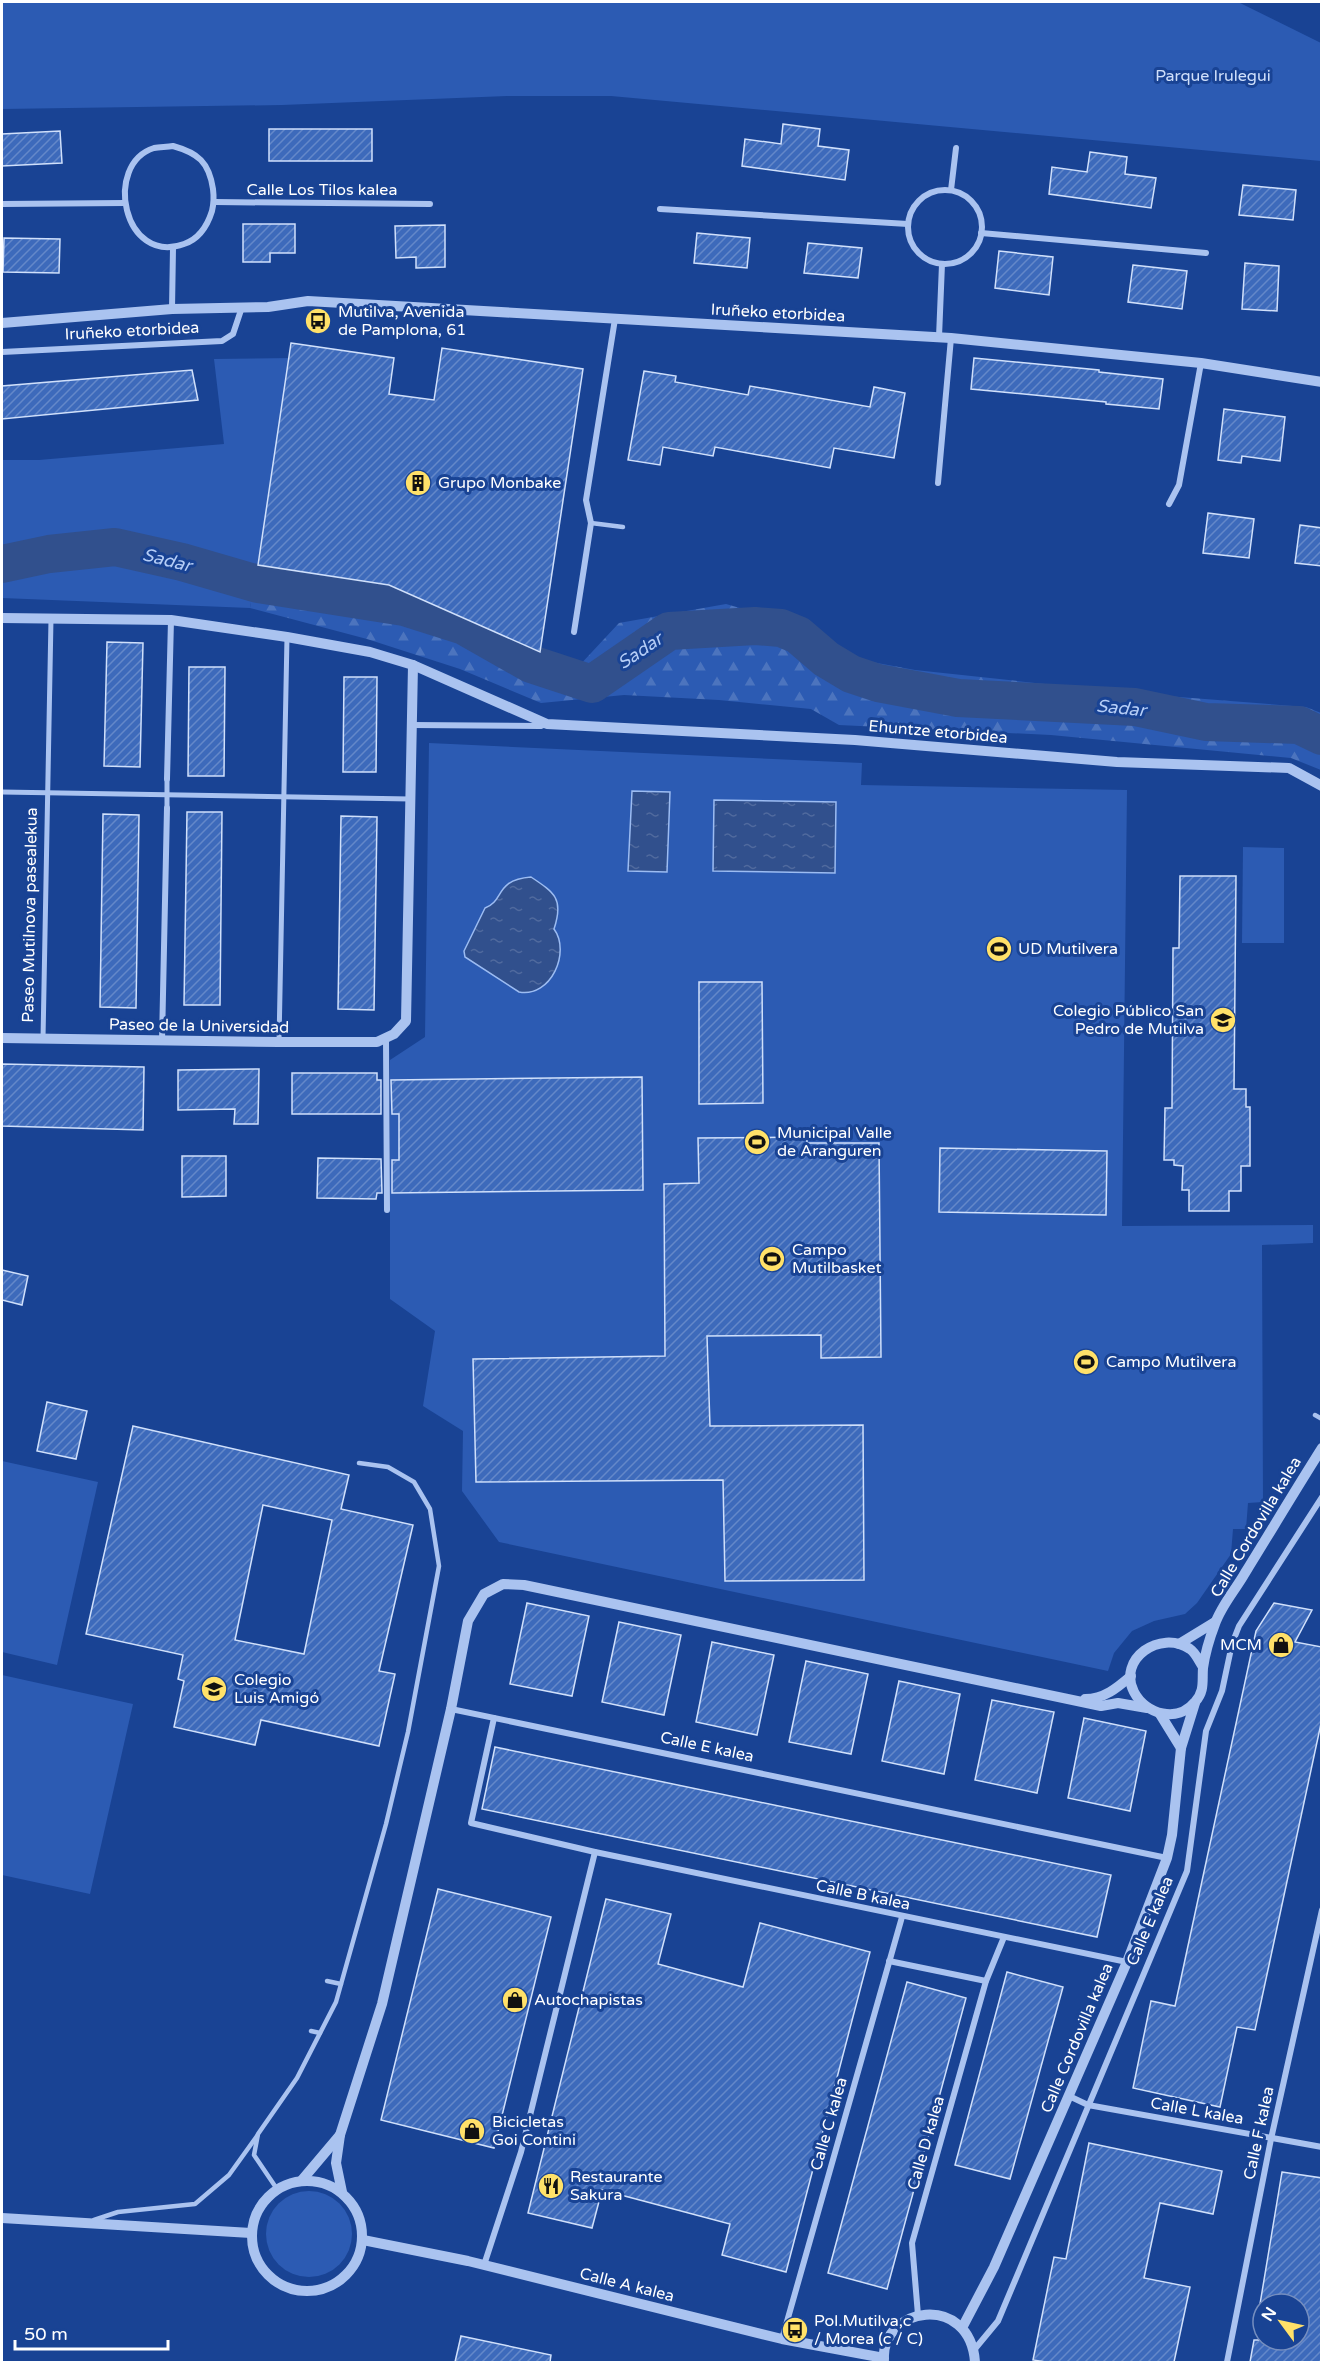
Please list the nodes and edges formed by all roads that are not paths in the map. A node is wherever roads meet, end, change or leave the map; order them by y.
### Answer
1 (956, 148) dead end
2 (951, 190) junction
3 (214, 202) junction
4 (125, 203) junction
5 (2, 204) edge
6 (430, 204) dead end
7 (660, 209) dead end
8 (908, 224) junction
9 (981, 233) junction
10 (173, 248) junction
11 (1206, 253) dead end
12 (942, 264) junction
13 (243, 307) junction
14 (172, 309) junction
15 (615, 318) junction
16 (2, 323) edge
17 (939, 337) junction
18 (951, 338) junction
19 (2, 352) edge
20 (1201, 363) junction
21 (1322, 382) edge
22 (938, 483) dead end
23 (1168, 504) dead end
24 (591, 523) junction
25 (623, 527) dead end
26 (2, 618) edge
27 (51, 619) junction
28 (171, 620) junction
29 (574, 632) dead end
30 (287, 637) junction
31 (413, 665) junction
32 (547, 724) junction
33 (412, 725) junction
34 (167, 779) joint
35 (1322, 786) edge
36 (2, 792) edge
37 (48, 793) junction
38 (167, 795) junction
39 (284, 797) junction
40 (410, 799) junction
41 (167, 808) joint
42 (390, 1037) junction
43 (2, 1038) edge
44 (43, 1038) junction
45 (162, 1041) junction
46 (279, 1042) junction
47 (387, 1210) dead end
48 (1315, 1415) dead end
49 (1322, 1419) edge
50 (1322, 1448) edge
51 (359, 1463) dead end
52 (1322, 1497) edge
53 (1215, 1622) junction
54 (1179, 1644) junction
55 (1203, 1667) junction
56 (1131, 1676) junction
57 (1067, 1699) junction
58 (1195, 1703) junction
59 (1147, 1708) junction
60 (451, 1709) junction
61 (1160, 1714) junction
62 (494, 1718) junction
63 (1181, 1748) junction
64 (595, 1852) junction
65 (1167, 1858) junction
66 (1322, 1910) edge
67 (902, 1917) junction
68 (1004, 1936) junction
69 (889, 1961) junction
70 (1127, 1962) junction
71 (327, 1981) dead end
72 (986, 1981) junction
73 (341, 1984) junction
74 (311, 2031) dead end
75 (320, 2033) junction
76 (1069, 2096) junction
77 (1088, 2105) junction
78 (258, 2134) junction
79 (340, 2135) junction
80 (1272, 2139) junction
81 (1322, 2147) edge
82 (302, 2180) junction
83 (277, 2189) junction
84 (342, 2192) junction
85 (2, 2218) edge
86 (87, 2223) junction
87 (251, 2233) junction
88 (363, 2240) junction
89 (484, 2265) junction
90 (918, 2315) junction
91 (962, 2328) junction
92 (782, 2339) junction
93 (974, 2350) junction
94 (884, 2360) edge
95 (975, 2362) edge
96 (1227, 2362) edge

1 - 2 street
2 - 8 street
2 - 9 street
3 - 4 street
3 - 6 street, Calle Los Tilos kalea
3 - 10 street
4 - 5 street
4 - 10 street
7 - 8 street
8 - 12 street
9 - 11 street
9 - 12 street
10 - 14 street
12 - 17 street
13 - 14 street, Iruñeko etorbidea
13 - 15 street, Iruñeko etorbidea
13 - 19 street, Iruñeko etorbidea
14 - 16 street, Iruñeko etorbidea
15 - 17 street, Iruñeko etorbidea
15 - 24 street
17 - 18 street, Iruñeko etorbidea
18 - 20 street, Iruñeko etorbidea
18 - 22 street
20 - 21 street, Iruñeko etorbidea
20 - 23 street
24 - 25 lane
24 - 29 street
26 - 27 street
27 - 28 street
27 - 37 street, Paseo Mutilnova pasealekua
28 - 30 street
28 - 34 street
30 - 31 street
30 - 39 street
31 - 32 street, Ehuntze etorbidea
31 - 33 street
32 - 33 street, Ehuntze etorbidea
32 - 35 street, Ehuntze etorbidea
33 - 40 street
34 - 38 street
36 - 37 street, Paseo Mutilnova pasealekua
37 - 38 street, Paseo Mutilnova pasealekua
37 - 44 street, Paseo Mutilnova pasealekua
38 - 39 street, Paseo Mutilnova pasealekua
38 - 41 street
39 - 40 street, Paseo Mutilnova pasealekua
39 - 46 street
40 - 42 street
41 - 45 street
42 - 46 street, Paseo de la Universidad
42 - 47 street
43 - 44 street, Paseo de la Universidad
44 - 45 street, Paseo de la Universidad
45 - 46 street, Paseo de la Universidad
48 - 49 lane
50 - 53 street, Calle Cordovilla kalea
51 - 73 lane
52 - 77 street, Calle E kalea
53 - 54 street, Calle Cordovilla kalea
53 - 55 street, Calle Cordovilla kalea
54 - 55 street
54 - 56 street
55 - 58 street
56 - 57 street
56 - 59 street
57 - 59 street
57 - 60 street
58 - 61 street
58 - 63 street, Calle Cordovilla kalea
59 - 61 street
60 - 62 street, Calle E kalea
60 - 79 street
61 - 63 street
62 - 64 street, Calle B kalea
62 - 65 street, Calle E kalea
63 - 65 street, Calle Cordovilla kalea
64 - 67 street, Calle B kalea
64 - 89 street
65 - 70 street, Calle Cordovilla kalea
66 - 80 street, Calle F kalea
67 - 68 street, Calle B kalea
67 - 69 street, Calle C kalea
68 - 70 street, Calle B kalea
68 - 72 street, Calle D kalea
69 - 72 street
69 - 92 street, Calle C kalea
70 - 76 street, Calle Cordovilla kalea
71 - 73 lane
72 - 90 street, Calle D kalea
73 - 75 lane
74 - 75 lane
75 - 78 lane
76 - 77 street, Calle L kalea
76 - 91 street, Calle Cordovilla kalea
77 - 80 street, Calle L kalea
77 - 93 street, Calle E kalea
78 - 83 lane
78 - 86 lane
79 - 82 street
79 - 84 street
80 - 81 street, Calle L kalea
80 - 96 street, Calle F kalea
82 - 83 street
82 - 84 street
83 - 87 street
84 - 88 street
85 - 86 street
86 - 87 street
87 - 88 street
88 - 89 street, Calle A kalea
89 - 92 street, Calle A kalea
90 - 91 street
90 - 94 street
91 - 93 street
92 - 94 street, Calle A kalea
93 - 95 street

